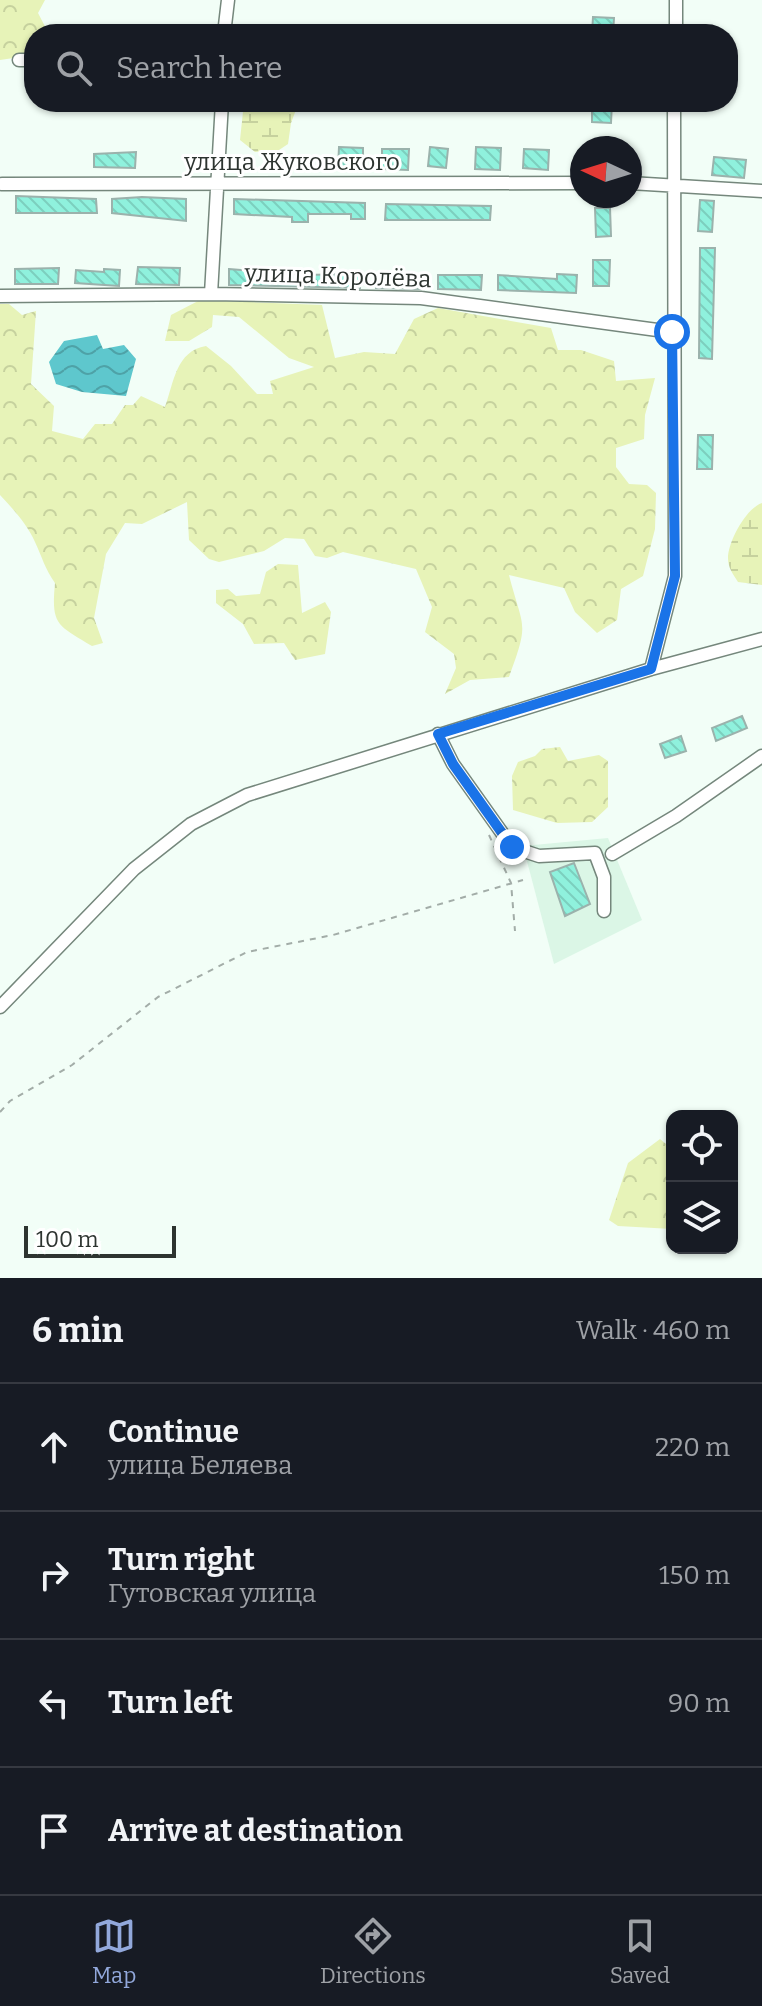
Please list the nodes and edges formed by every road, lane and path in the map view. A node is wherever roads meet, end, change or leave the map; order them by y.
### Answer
1 (228, 0) edge
2 (676, 0) edge
3 (225, 24) edge
4 (676, 24) edge
5 (19, 60) dead end
6 (24, 60) edge
7 (222, 112) edge
8 (674, 112) edge
9 (570, 183) edge
10 (642, 183) edge
11 (673, 183) junction
12 (2, 184) edge
13 (218, 184) junction
14 (762, 191) edge
15 (211, 294) junction
16 (0, 296) edge
17 (672, 332) junction
18 (762, 639) edge
19 (651, 669) junction
20 (438, 734) junction
21 (762, 756) edge
22 (489, 834) dead end
23 (612, 854) dead end
24 (523, 880) dead end
25 (511, 883) junction
26 (604, 911) dead end
27 (515, 931) dead end
28 (0, 1007) edge
29 (0, 1112) edge

1 - 3 street
2 - 4 street
5 - 6 street
7 - 13 street
8 - 11 street
9 - 13 street, улица Жуковского
10 - 11 street
11 - 14 street
11 - 17 street
12 - 13 street, улица Жуковского
13 - 15 street
15 - 16 street, улица Королёва
15 - 17 street, улица Королёва
17 - 19 street
18 - 19 street
19 - 20 street
20 - 26 street
20 - 28 street
21 - 23 street
22 - 25 path
24 - 25 path
25 - 27 path
25 - 29 path

